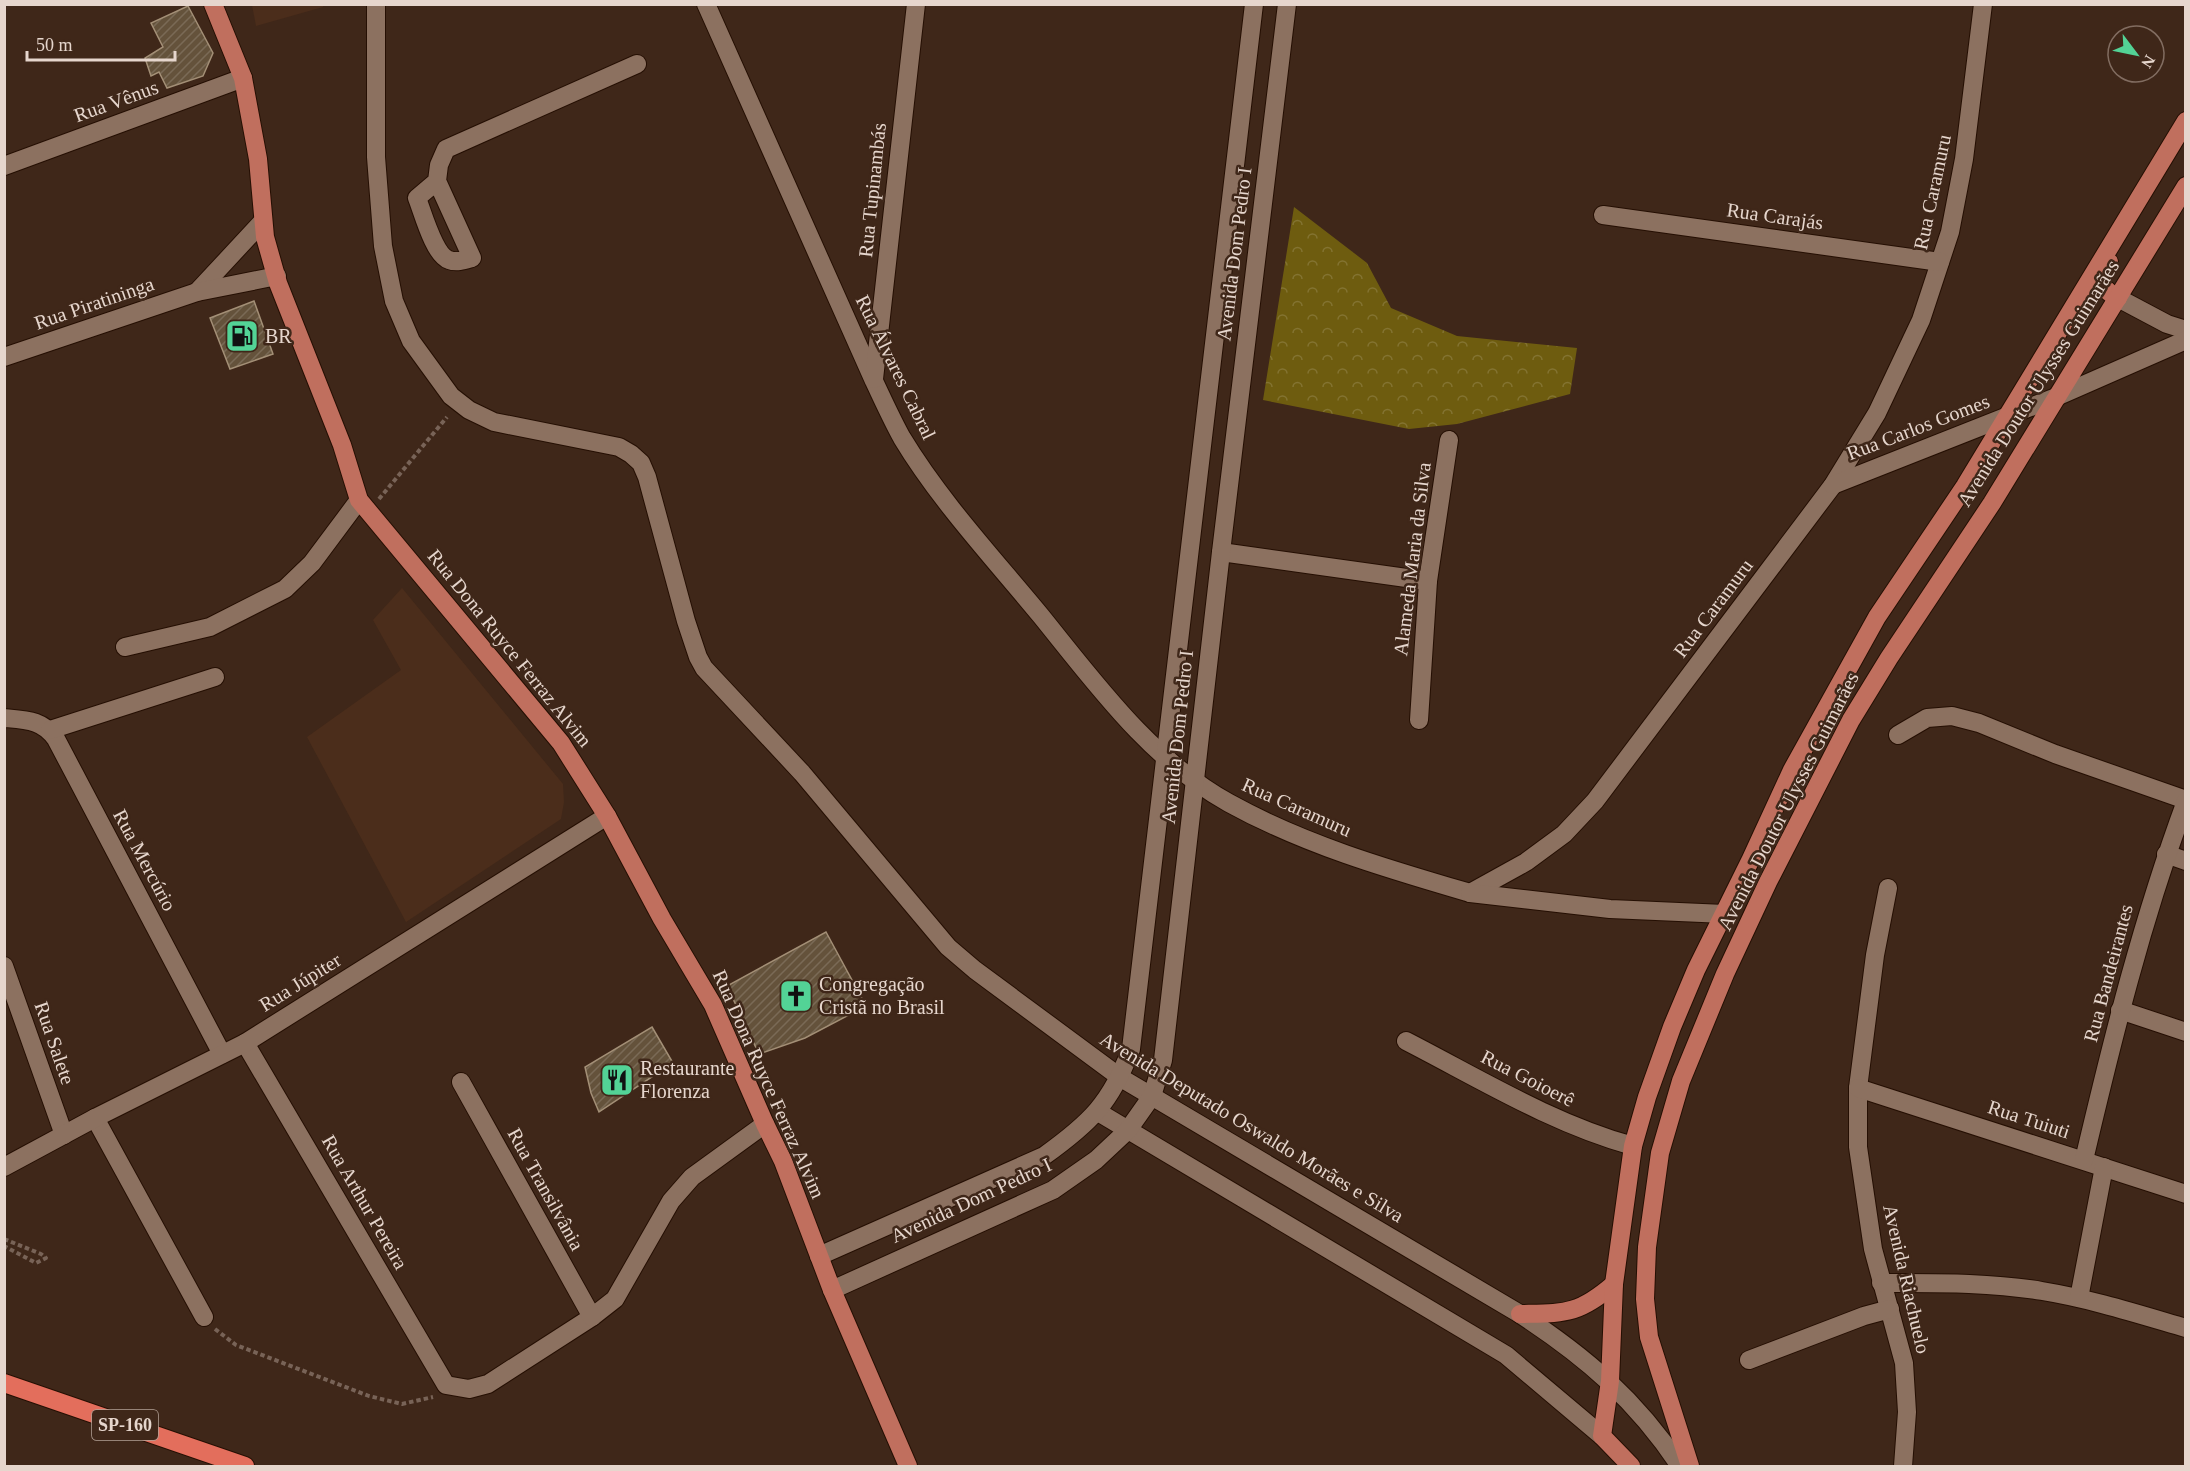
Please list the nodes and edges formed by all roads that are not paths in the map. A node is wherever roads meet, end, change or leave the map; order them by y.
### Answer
1 (213, 4) edge
2 (376, 4) edge
3 (706, 4) edge
4 (916, 4) edge
5 (1254, 4) edge
6 (1287, 4) edge
7 (1983, 4) edge
8 (637, 64) dead end
9 (1246, 70) junction
10 (1279, 73) junction
11 (243, 78) junction
12 (2186, 121) edge
13 (2174, 140) junction
14 (4, 166) edge
15 (437, 181) dead end
16 (2186, 186) edge
17 (1603, 215) dead end
18 (263, 221) junction
19 (1940, 262) junction
20 (277, 276) junction
21 (197, 292) junction
22 (2118, 298) junction
23 (2186, 330) edge
24 (2186, 340) edge
25 (4, 357) edge
26 (874, 381) junction
27 (2056, 397) junction
28 (2008, 416) junction
29 (1449, 440) dead end
30 (1833, 485) junction
31 (365, 505) junction
32 (1221, 552) junction
33 (1428, 581) junction
34 (125, 647) dead end
35 (215, 676) dead end
36 (4, 718) edge
37 (1419, 720) dead end
38 (50, 730) junction
39 (1898, 735) dead end
40 (1165, 757) junction
41 (1195, 781) junction
42 (2186, 801) edge
43 (607, 816) junction
44 (2166, 854) junction
45 (2186, 861) edge
46 (1888, 888) dead end
47 (1470, 893) junction
48 (1725, 914) junction
49 (4, 966) edge
50 (2120, 1010) junction
51 (2186, 1032) edge
52 (1406, 1041) dead end
53 (245, 1043) junction
54 (222, 1054) junction
55 (1121, 1078) junction
56 (461, 1082) dead end
57 (1858, 1088) junction
58 (1152, 1096) junction
59 (1098, 1112) junction
60 (95, 1118) junction
61 (765, 1124) junction
62 (1128, 1130) junction
63 (64, 1135) junction
64 (1633, 1146) junction
65 (2084, 1160) junction
66 (4, 1167) edge
67 (2104, 1167) junction
68 (2186, 1194) edge
69 (819, 1256) junction
70 (1881, 1283) junction
71 (1614, 1284) junction
72 (832, 1290) junction
73 (2079, 1298) junction
74 (1890, 1309) junction
75 (1520, 1314) junction
76 (204, 1317) road end
77 (592, 1317) junction
78 (2186, 1328) edge
79 (1749, 1360) dead end
80 (1610, 1381) junction
81 (4, 1383) edge
82 (1602, 1436) junction
83 (245, 1467) edge
84 (908, 1467) edge
85 (1631, 1467) edge
86 (1680, 1467) edge
87 (1690, 1467) edge
88 (1903, 1467) edge

1 - 11 main road, Rua Dona Ruyce Ferraz Alvim
2 - 55 street, Avenida Deputado Oswaldo Morães e Silva
3 - 26 street, Rua Álvares Cabral
4 - 26 street, Rua Tupinambás
5 - 9 street, Avenida Dom Pedro I
6 - 10 street, Avenida Dom Pedro I
7 - 19 street, Rua Caramuru
8 - 15 street
9 - 10 street
9 - 40 street, Avenida Dom Pedro I
10 - 32 street, Avenida Dom Pedro I
11 - 14 street, Rua Vênus
11 - 18 main road, Rua Dona Ruyce Ferraz Alvim
12 - 13 main road, Avenida Doutor Ulysses Guimarães
13 - 22 main road
13 - 28 main road, Avenida Doutor Ulysses Guimarães
16 - 22 main road, Avenida Doutor Ulysses Guimarães
17 - 19 street, Rua Carajás
18 - 20 main road, Rua Dona Ruyce Ferraz Alvim
18 - 21 street, Rua Piratininga
19 - 30 street, Rua Caramuru
20 - 21 street, Rua Piratininga
20 - 31 main road, Rua Dona Ruyce Ferraz Alvim
21 - 25 street, Rua Piratininga
22 - 23 street
22 - 27 main road, Avenida Doutor Ulysses Guimarães
24 - 27 street, Rua Carlos Gomes
26 - 40 street, Rua Álvares Cabral
27 - 28 street, Rua Carlos Gomes
27 - 87 main road, Avenida Doutor Ulysses Guimarães
28 - 30 street, Rua Carlos Gomes
28 - 48 main road, Avenida Doutor Ulysses Guimarães
29 - 33 street, Alameda Maria da Silva
30 - 47 street, Rua Caramuru
31 - 34 street
31 - 43 main road, Rua Dona Ruyce Ferraz Alvim
32 - 33 street
32 - 41 street, Avenida Dom Pedro I
33 - 37 street, Alameda Maria da Silva
35 - 38 street
36 - 38 street
38 - 54 street, Rua Mercúrio
39 - 42 street
40 - 41 street, Rua Álvares Cabral
40 - 55 street, Avenida Dom Pedro I
41 - 47 street, Rua Caramuru
41 - 58 street, Avenida Dom Pedro I
42 - 44 street, Rua Bandeirantes
43 - 53 street, Rua Júpiter
43 - 61 main road, Rua Dona Ruyce Ferraz Alvim
44 - 45 street
44 - 50 street, Rua Bandeirantes
46 - 57 street, Avenida Riachuelo
47 - 48 street
48 - 64 main road, Avenida Doutor Ulysses Guimarães
49 - 63 street, Rua Salete
50 - 51 street
50 - 65 street, Rua Bandeirantes
52 - 64 street, Rua Goioerê
53 - 54 street, Rua Júpiter
53 - 77 street, Rua Arthur Pereira
54 - 60 street, Rua Júpiter
55 - 58 street, Avenida Deputado Oswaldo Morães e Silva
55 - 59 street, Avenida Dom Pedro I
56 - 77 street, Rua Transilvânia
57 - 65 street, Rua Tuiuti
57 - 70 street, Avenida Riachuelo
58 - 62 street, Avenida Dom Pedro I
58 - 75 street, Avenida Deputado Oswaldo Morães e Silva
59 - 62 street
59 - 69 street, Avenida Dom Pedro I
60 - 63 street, Rua Júpiter
60 - 76 street
61 - 69 main road, Rua Dona Ruyce Ferraz Alvim
61 - 77 street
62 - 72 street, Avenida Dom Pedro I
62 - 82 street
63 - 66 street, Rua Júpiter
64 - 71 main road, Avenida Doutor Ulysses Guimarães
65 - 67 street, Rua Tuiuti
67 - 68 street, Rua Tuiuti
67 - 73 street
69 - 72 main road, Rua Dona Ruyce Ferraz Alvim
70 - 73 street
70 - 74 street, Avenida Riachuelo
71 - 75 main road
71 - 80 main road, Avenida Doutor Ulysses Guimarães
72 - 84 main road, Rua Dona Ruyce Ferraz Alvim
73 - 78 street
74 - 79 street
74 - 88 street, Avenida Riachuelo
75 - 80 street, Avenida Deputado Oswaldo Morães e Silva
80 - 82 main road, Avenida Doutor Ulysses Guimarães
80 - 86 street
81 - 83 highway, SP-160
82 - 85 main road

